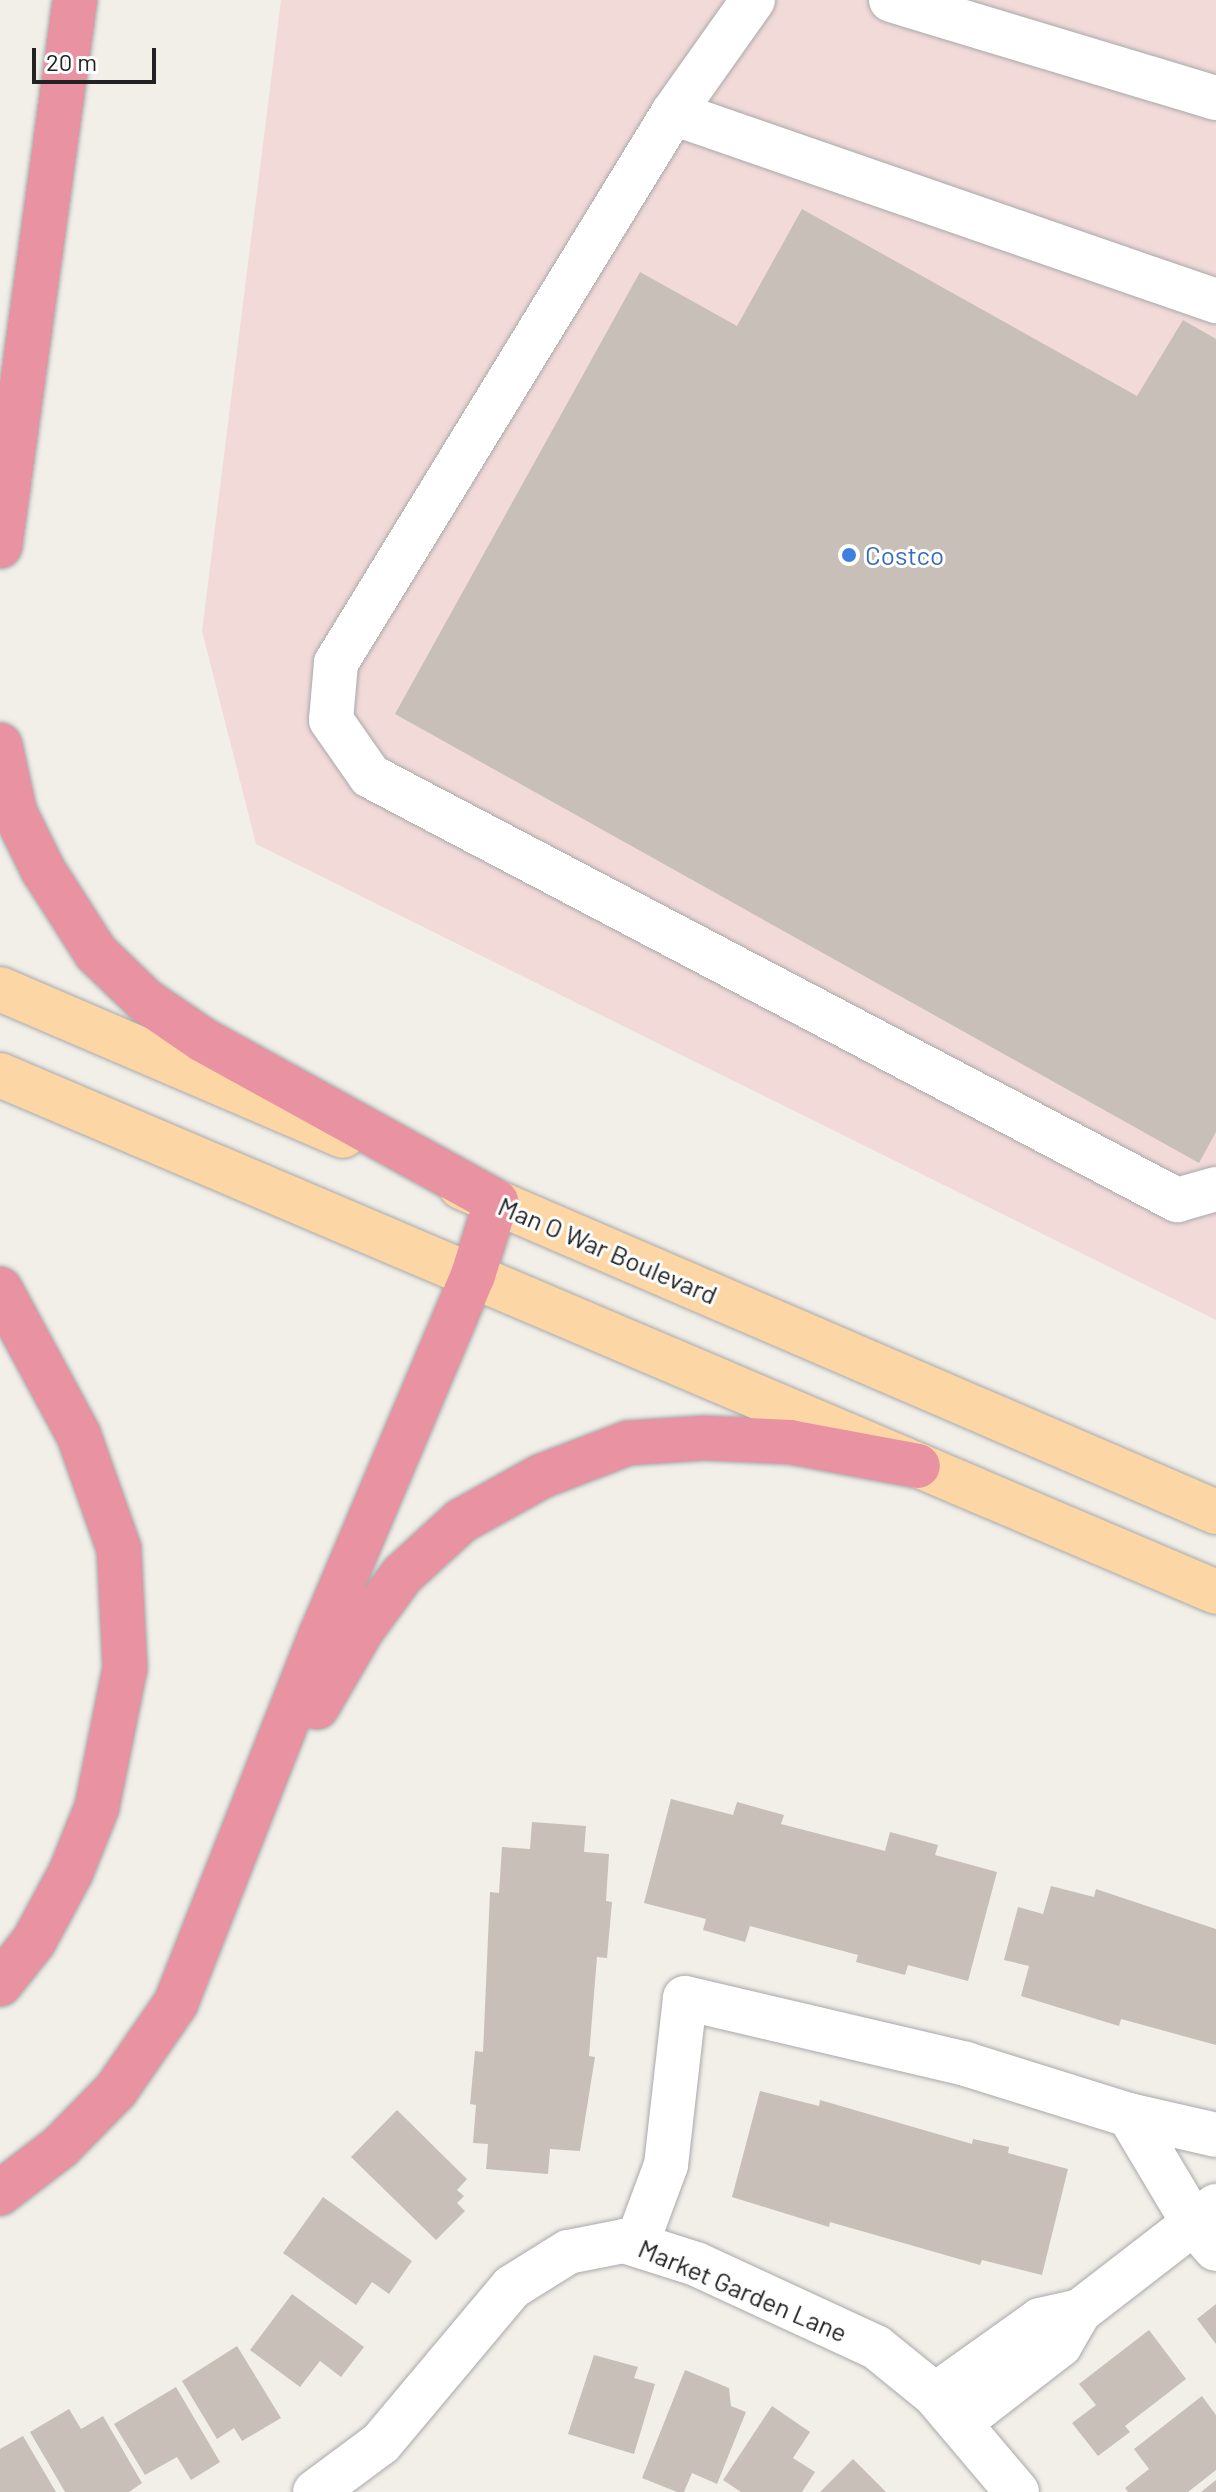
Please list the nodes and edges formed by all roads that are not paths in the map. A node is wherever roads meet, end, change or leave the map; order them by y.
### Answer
1 (75, 0) edge
2 (753, 0) edge
3 (891, 0) edge
4 (1216, 98) edge
5 (673, 113) junction
6 (1216, 301) edge
7 (0, 546) edge
8 (0, 745) edge
9 (0, 989) edge
10 (0, 1075) edge
11 (1214, 1183) edge
12 (496, 1202) junction
13 (473, 1275) junction
14 (0, 1289) edge
15 (918, 1466) junction
16 (1216, 1512) edge
17 (1216, 1592) edge
18 (246, 1830) junction
19 (0, 1984) edge
20 (1129, 2115) junction
21 (1216, 2135) edge
22 (0, 2193) edge
23 (1209, 2226) edge
24 (637, 2243) junction
25 (947, 2409) junction
26 (315, 2492) edge
27 (1017, 2492) edge

1 - 7 highway
2 - 5 street
3 - 4 street
5 - 6 street
5 - 11 street
8 - 12 highway
9 - 12 main road, Man O War Boulevard
10 - 13 main road
12 - 13 highway
12 - 16 main road, Man O War Boulevard
13 - 15 main road
13 - 18 highway
14 - 19 highway
15 - 17 main road
15 - 18 highway
18 - 22 highway
20 - 21 street
20 - 23 street
20 - 24 street
23 - 25 street
24 - 25 street, Market Garden Lane
24 - 26 street, Market Garden Lane
25 - 27 street, Market Garden Lane

